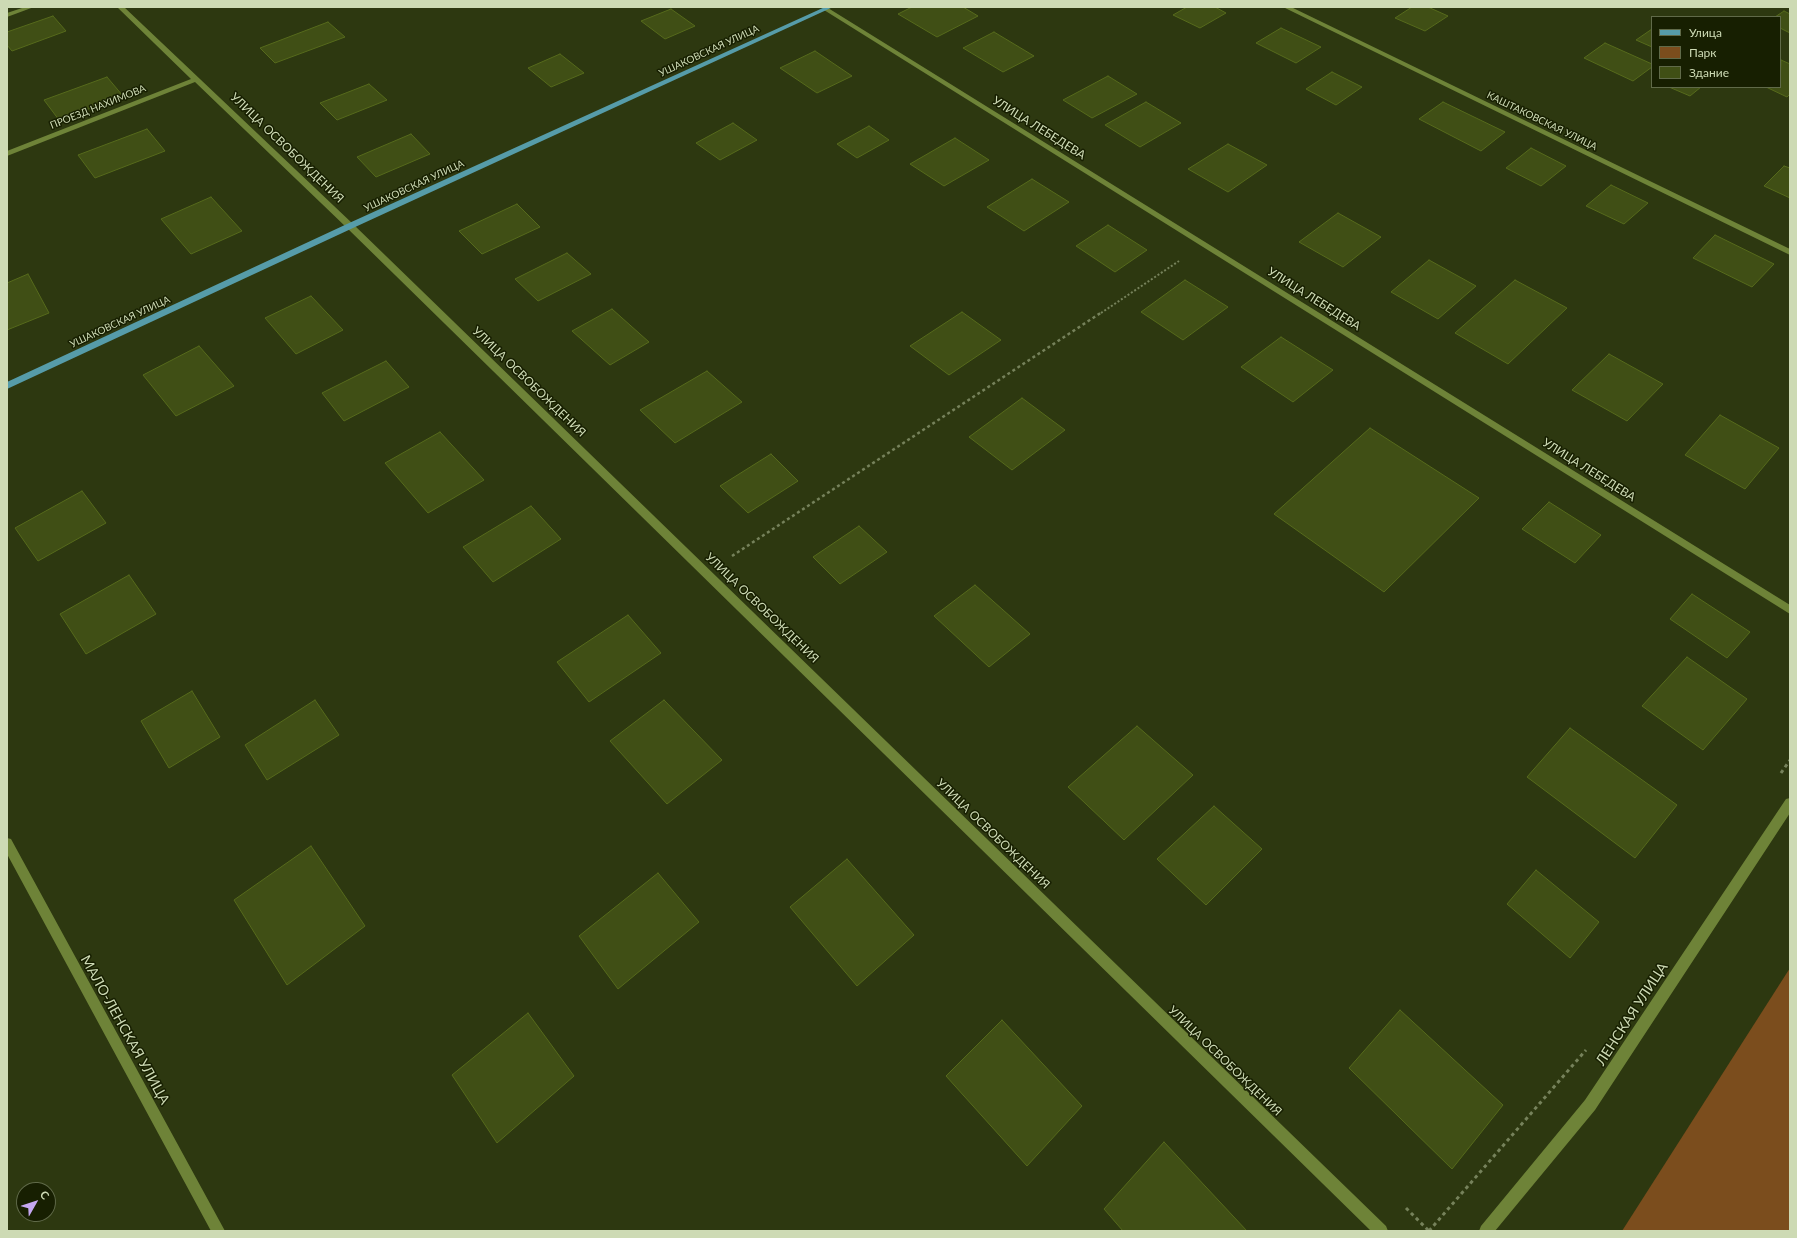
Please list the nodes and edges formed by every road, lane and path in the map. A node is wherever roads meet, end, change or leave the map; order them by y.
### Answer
1 (31, 7) edge
2 (120, 7) edge
3 (1286, 7) edge
4 (828, 8) edge
5 (7, 16) edge
6 (196, 79) junction
7 (7, 154) edge
8 (350, 226) junction
9 (1204, 244) junction
10 (1790, 252) edge
11 (7, 386) edge
12 (707, 573) junction
13 (1790, 610) edge
14 (1790, 760) edge
15 (1777, 780) dead end
16 (1790, 803) edge
17 (7, 843) edge
18 (1588, 1047) dead end
19 (218, 1231) edge
20 (1381, 1231) edge
21 (1429, 1231) edge
22 (1486, 1231) edge

1 - 5 street
2 - 6 street, УЛИЦА ОСВОБОЖДЕНИЯ
3 - 10 street, КАШТАКОВСКАЯ УЛИЦА
4 - 8 main road, УШАКОВСКАЯ УЛИЦА
4 - 9 street, УЛИЦА ЛЕБЕДЕВА
6 - 7 street, ПРОЕЗД НАХИМОВА
6 - 8 street, УЛИЦА ОСВОБОЖДЕНИЯ
8 - 11 main road, УШАКОВСКАЯ УЛИЦА
8 - 12 street, УЛИЦА ОСВОБОЖДЕНИЯ
9 - 12 path
9 - 13 street, УЛИЦА ЛЕБЕДЕВА
12 - 20 street, УЛИЦА ОСВОБОЖДЕНИЯ
14 - 15 path
16 - 22 street, ЛЕНСКАЯ УЛИЦА
17 - 19 street, МАЛО-ЛЕНСКАЯ УЛИЦА
18 - 21 path

